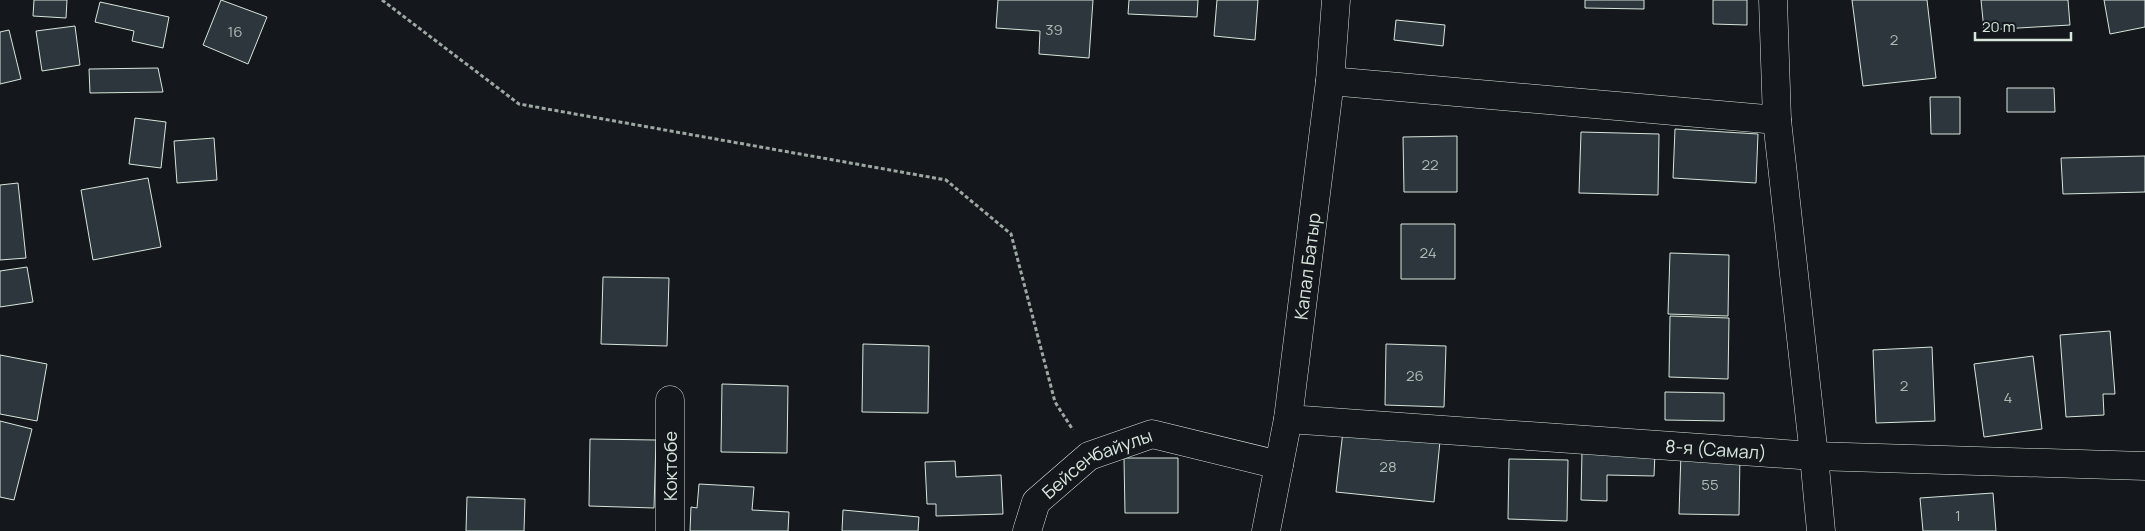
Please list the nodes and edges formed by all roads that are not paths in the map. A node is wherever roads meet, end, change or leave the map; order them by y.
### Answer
1 (1336, 0) edge
2 (1773, 0) edge
3 (1330, 81) junction
4 (1777, 120) junction
5 (670, 400) dead end
6 (1288, 418) junction
7 (1814, 456) junction
8 (1279, 465) junction
9 (2145, 466) edge
10 (670, 531) edge
11 (1026, 531) edge
12 (1266, 531) edge
13 (1820, 531) edge

1 - 3 street, Капал Батыр
2 - 4 street
3 - 4 street
3 - 6 street, Капал Батыр
4 - 7 street
5 - 10 street, Коктобе
6 - 7 street, 8-я (Самал)
6 - 8 street, Капал Батыр
7 - 9 street, 8-я (Самал)
7 - 13 street
8 - 11 street, Бейсенбайулы
8 - 12 street, Капал Батыр

